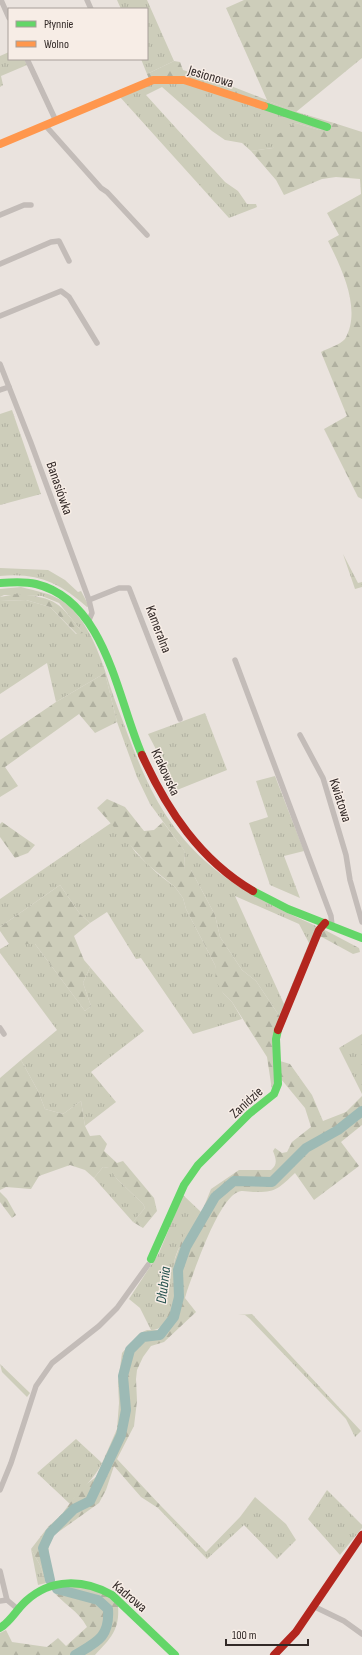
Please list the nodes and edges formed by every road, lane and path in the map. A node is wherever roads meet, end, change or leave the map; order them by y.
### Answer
1 (1, 0) edge
2 (8, 16) edge
3 (27, 60) edge
4 (56, 121) junction
5 (45, 125) junction
6 (327, 126) dead end
7 (0, 144) edge
8 (31, 205) dead end
9 (0, 215) edge
10 (147, 235) dead end
11 (69, 261) dead end
12 (0, 264) edge
13 (0, 316) edge
14 (97, 343) dead end
15 (0, 364) edge
16 (9, 387) junction
17 (0, 390) edge
18 (0, 583) edge
19 (89, 600) junction
20 (89, 620) junction
21 (235, 660) dead end
22 (180, 719) dead end
23 (300, 735) dead end
24 (362, 922) edge
25 (329, 925) junction
26 (362, 938) edge
27 (0, 1028) edge
28 (4, 1034) dead end
29 (149, 1262) joint
30 (0, 1490) edge
31 (362, 1534) edge
32 (0, 1571) edge
33 (7, 1600) junction
34 (0, 1601) edge
35 (313, 1606) junction
36 (19, 1610) junction
37 (0, 1628) edge
38 (362, 1634) edge
39 (175, 1655) edge
40 (274, 1655) edge

1 - 2 street
3 - 4 street
4 - 5 street, Jesionowa
4 - 6 street, Jesionowa
5 - 7 street, Jesionowa
5 - 10 street
8 - 9 street
11 - 12 street
13 - 14 street
15 - 16 street, Banasiówka
16 - 17 street
16 - 19 street, Banasiówka
18 - 20 street, Krakowska
19 - 20 street, Banasiówka
19 - 22 street, Kameralna
20 - 25 street, Krakowska
21 - 25 street
23 - 24 street, Kwiatowa
25 - 26 street, Krakowska
25 - 29 street, Zanidzie
27 - 28 street
29 - 30 street, Zanidzie
31 - 35 street
32 - 33 street
33 - 34 street
33 - 36 street
35 - 38 street
35 - 40 street
36 - 37 street, Kadrowa
36 - 39 street, Kadrowa

